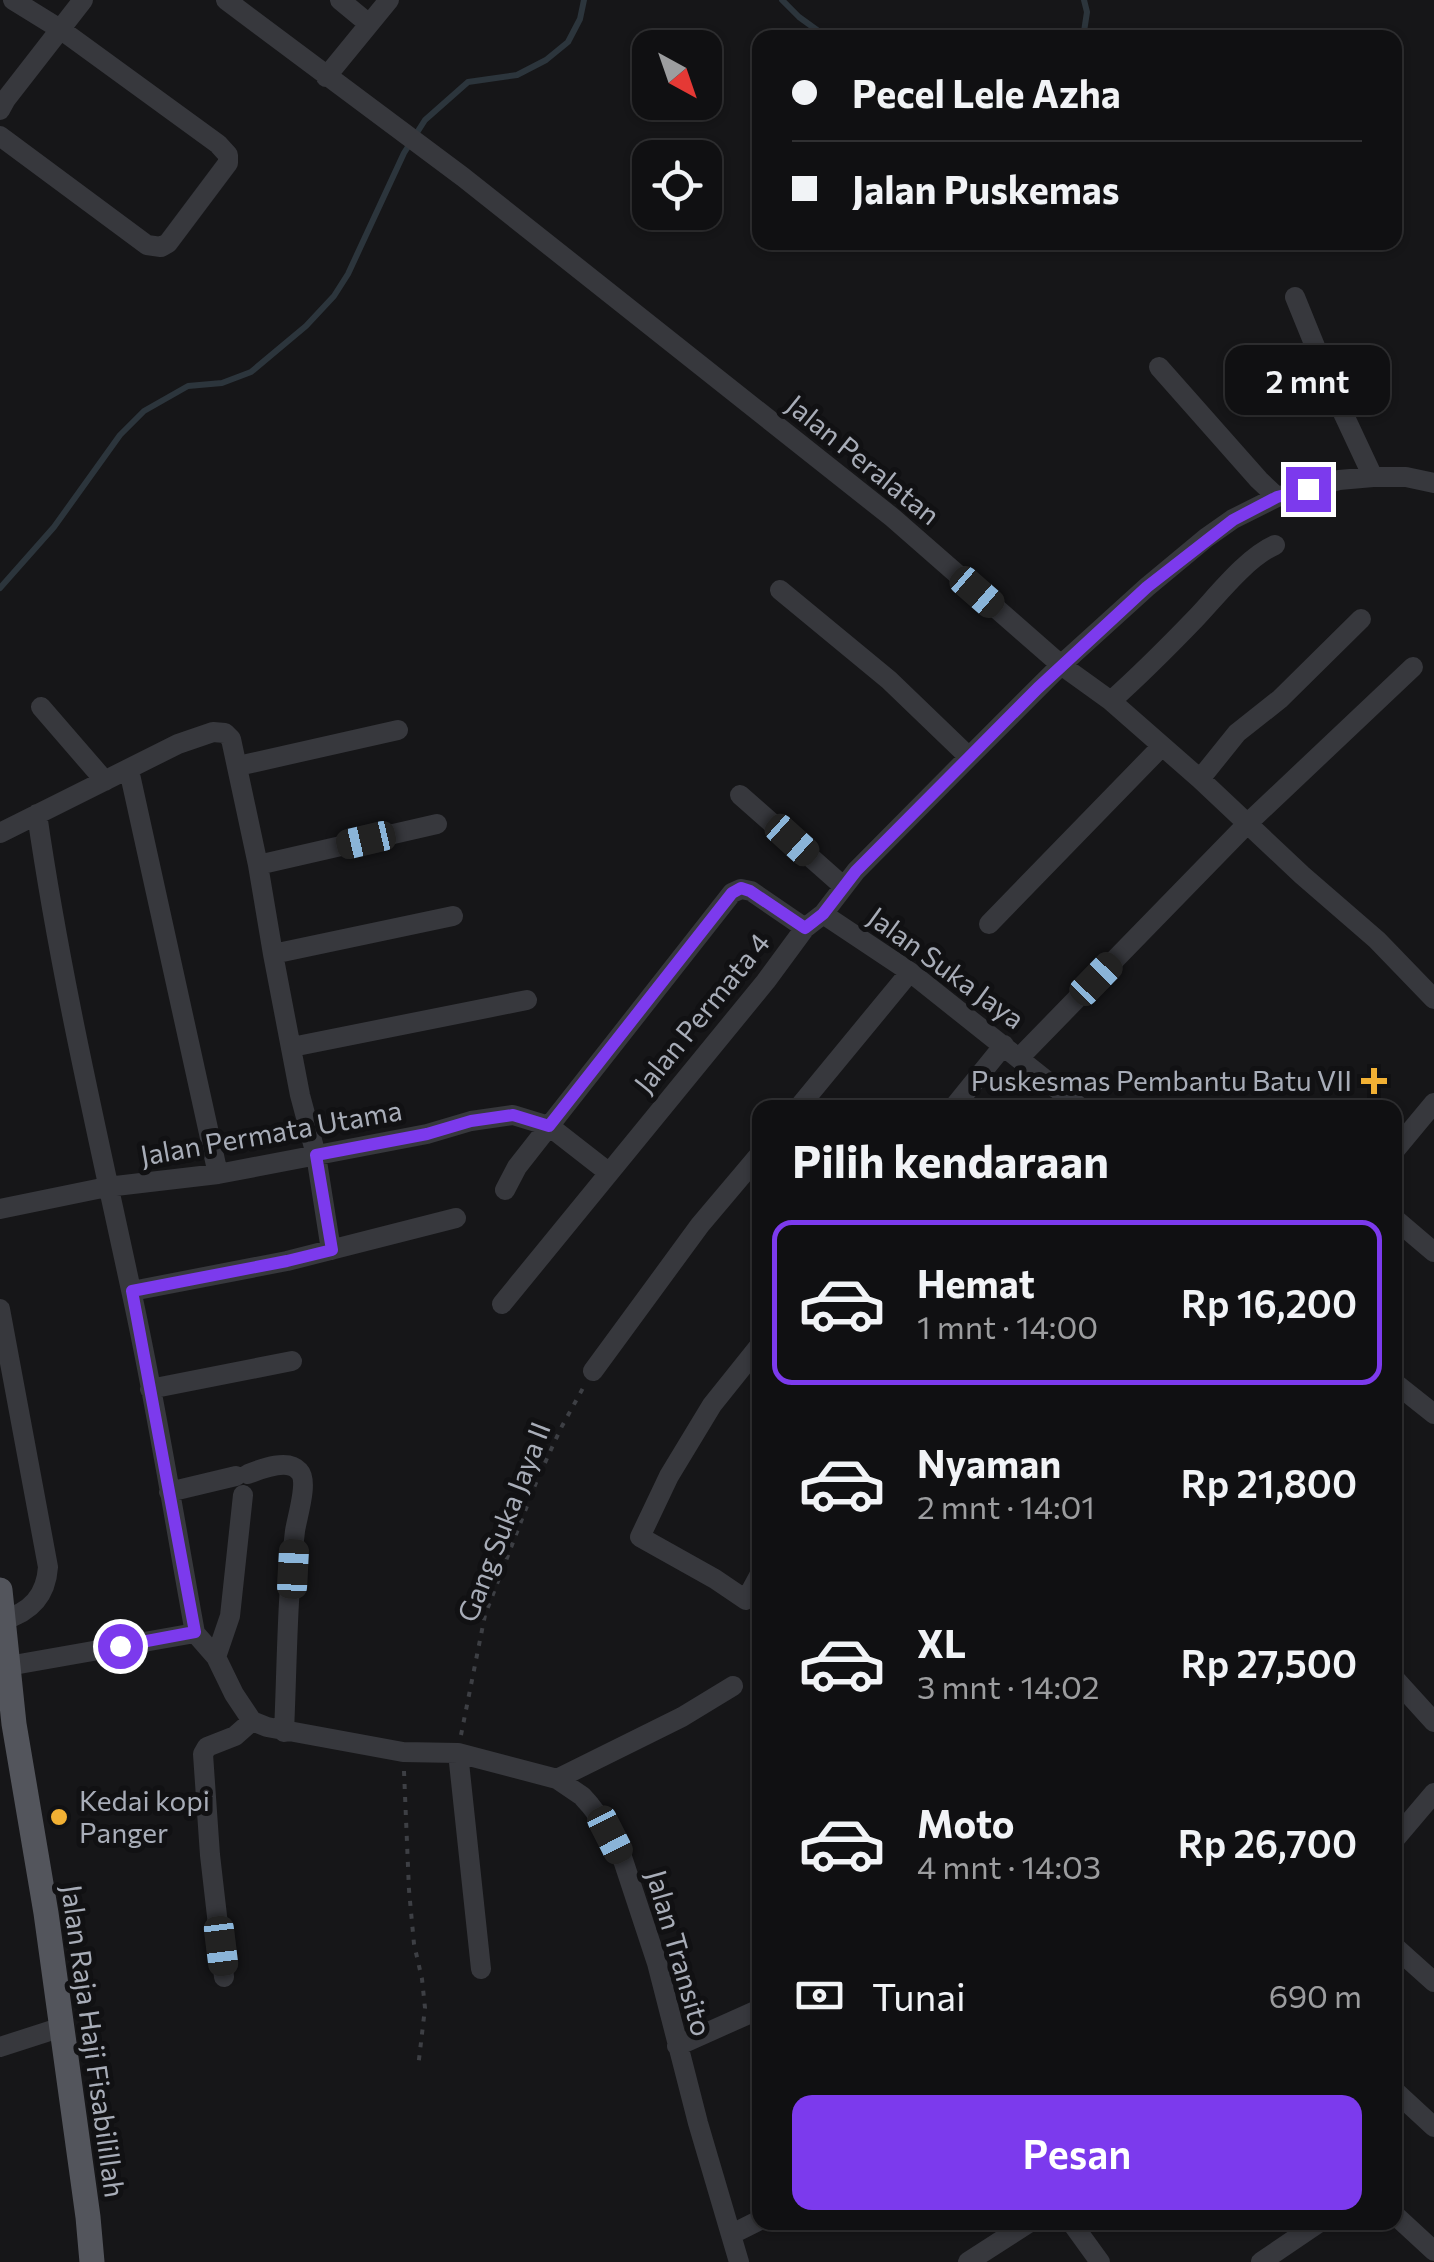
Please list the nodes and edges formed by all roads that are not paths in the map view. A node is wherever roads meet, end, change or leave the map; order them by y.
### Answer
1 (13, 0) edge
2 (84, 0) edge
3 (226, 0) edge
4 (340, 0) edge
5 (389, 0) edge
6 (370, 24) junction
7 (60, 29) junction
8 (326, 77) junction
9 (0, 110) edge
10 (0, 136) edge
11 (1295, 297) dead end
12 (1160, 367) dead end
13 (1373, 476) junction
14 (1434, 483) edge
15 (1277, 497) junction
16 (1275, 546) dead end
17 (780, 590) dead end
18 (1361, 619) dead end
19 (1061, 665) junction
20 (1414, 668) dead end
21 (1110, 701) junction
22 (41, 708) dead end
23 (398, 730) dead end
24 (1162, 746) junction
25 (969, 757) junction
26 (238, 766) junction
27 (129, 770) junction
28 (1200, 779) junction
29 (105, 782) junction
30 (740, 795) dead end
31 (38, 814) junction
32 (1248, 823) junction
33 (437, 824) dead end
34 (0, 833) edge
35 (258, 865) junction
36 (843, 886) junction
37 (823, 914) junction
38 (453, 916) dead end
39 (989, 924) dead end
40 (805, 928) junction
41 (272, 954) junction
42 (910, 972) junction
43 (527, 1000) dead end
44 (1434, 1000) edge
45 (292, 1047) junction
46 (1012, 1051) junction
47 (805, 1100) edge
48 (961, 1100) edge
49 (1072, 1100) edge
50 (1434, 1103) edge
51 (549, 1126) junction
52 (1402, 1142) edge
53 (316, 1155) junction
54 (752, 1163) edge
55 (608, 1172) junction
56 (218, 1174) junction
57 (107, 1187) junction
58 (505, 1190) dead end
59 (0, 1209) edge
60 (456, 1218) dead end
61 (1402, 1225) edge
62 (332, 1250) junction
63 (1434, 1252) edge
64 (132, 1291) junction
65 (502, 1304) dead end
66 (0, 1308) edge
67 (752, 1356) edge
68 (292, 1360) dead end
69 (593, 1370) road end
70 (150, 1389) junction
71 (1402, 1389) edge
72 (1434, 1414) edge
73 (242, 1482) junction
74 (169, 1492) junction
75 (752, 1589) edge
76 (0, 1590) edge
77 (3, 1620) junction
78 (195, 1632) junction
79 (216, 1657) junction
80 (8, 1666) junction
81 (733, 1686) dead end
82 (1402, 1688) edge
83 (252, 1720) junction
84 (1434, 1722) edge
85 (7, 1725) edge
86 (284, 1732) junction
87 (458, 1754) junction
88 (557, 1778) junction
89 (1434, 1793) edge
90 (1402, 1831) edge
91 (1402, 1953) edge
92 (481, 1969) dead end
93 (224, 1977) dead end
94 (1434, 1982) edge
95 (752, 2013) edge
96 (62, 2027) junction
97 (678, 2046) junction
98 (0, 2047) edge
99 (1402, 2097) edge
100 (1434, 2127) edge
101 (1402, 2222) edge
102 (752, 2224) edge
103 (1018, 2230) edge
104 (1077, 2230) edge
105 (1308, 2230) edge
106 (732, 2234) junction
107 (1434, 2254) edge
108 (92, 2262) edge
109 (739, 2262) edge
110 (968, 2262) edge
111 (1100, 2262) edge
112 (1261, 2262) edge
113 (1427, 2262) edge

1 - 7 street
2 - 7 street
3 - 8 street, Jalan Peralatan
4 - 6 street
5 - 6 street
6 - 8 street
7 - 9 street
7 - 10 street
8 - 19 street, Jalan Peralatan
11 - 13 street
12 - 15 street
13 - 14 street
13 - 15 street
15 - 19 street
16 - 21 street
17 - 25 street
18 - 28 street
19 - 21 street, Jalan Peralatan
19 - 25 street
20 - 32 street
21 - 24 street, Jalan Peralatan
22 - 29 street
23 - 26 street
24 - 28 street, Jalan Peralatan
24 - 39 street
25 - 36 street
26 - 27 street
26 - 35 street
27 - 29 street
27 - 56 street
28 - 32 street, Jalan Peralatan
29 - 31 street
30 - 36 street
31 - 34 street
31 - 57 street
32 - 44 street, Jalan Peralatan
32 - 46 street
33 - 35 street
35 - 41 street
36 - 37 street
37 - 40 street
37 - 42 street, Jalan Suka Jaya
38 - 41 street
40 - 51 street, Jalan Permata 4
40 - 55 street, Jalan Permata 4
41 - 45 street
42 - 46 street, Jalan Suka Jaya
42 - 47 street
43 - 45 street
45 - 53 street
46 - 48 street
46 - 49 street, Jalan Suka Jaya
50 - 52 street
51 - 53 street, Jalan Permata Utama
51 - 55 street
51 - 58 street, Jalan Permata 4
53 - 56 street, Jalan Permata Utama
53 - 62 street
54 - 69 street
55 - 65 street, Jalan Permata 4
56 - 57 street, Jalan Permata Utama
57 - 59 street, Jalan Permata Utama
57 - 64 street
60 - 62 street
61 - 63 street
62 - 64 street
64 - 70 street
66 - 77 street
67 - 75 street
68 - 70 street
70 - 74 street
71 - 72 street
73 - 74 street
73 - 79 street
73 - 86 street
74 - 78 street
76 - 77 main road, Jalan Raja Haji Fisabilillah
77 - 80 main road, Jalan Raja Haji Fisabilillah
78 - 79 street
78 - 80 street
79 - 83 street
80 - 85 main road, Jalan Raja Haji Fisabilillah
81 - 88 street
82 - 84 street
83 - 86 street
83 - 93 street
85 - 96 main road, Jalan Raja Haji Fisabilillah
86 - 87 street, Jalan Transito
87 - 88 street, Jalan Transito
87 - 92 street
88 - 97 street, Jalan Transito
89 - 90 street
91 - 94 street
95 - 97 street
96 - 98 street
96 - 108 main road, Jalan Raja Haji Fisabilillah
97 - 106 street, Jalan Transito
99 - 100 street
101 - 107 street
102 - 106 street
103 - 110 street
104 - 111 street
105 - 112 street
106 - 109 street, Jalan Transito
107 - 113 street

